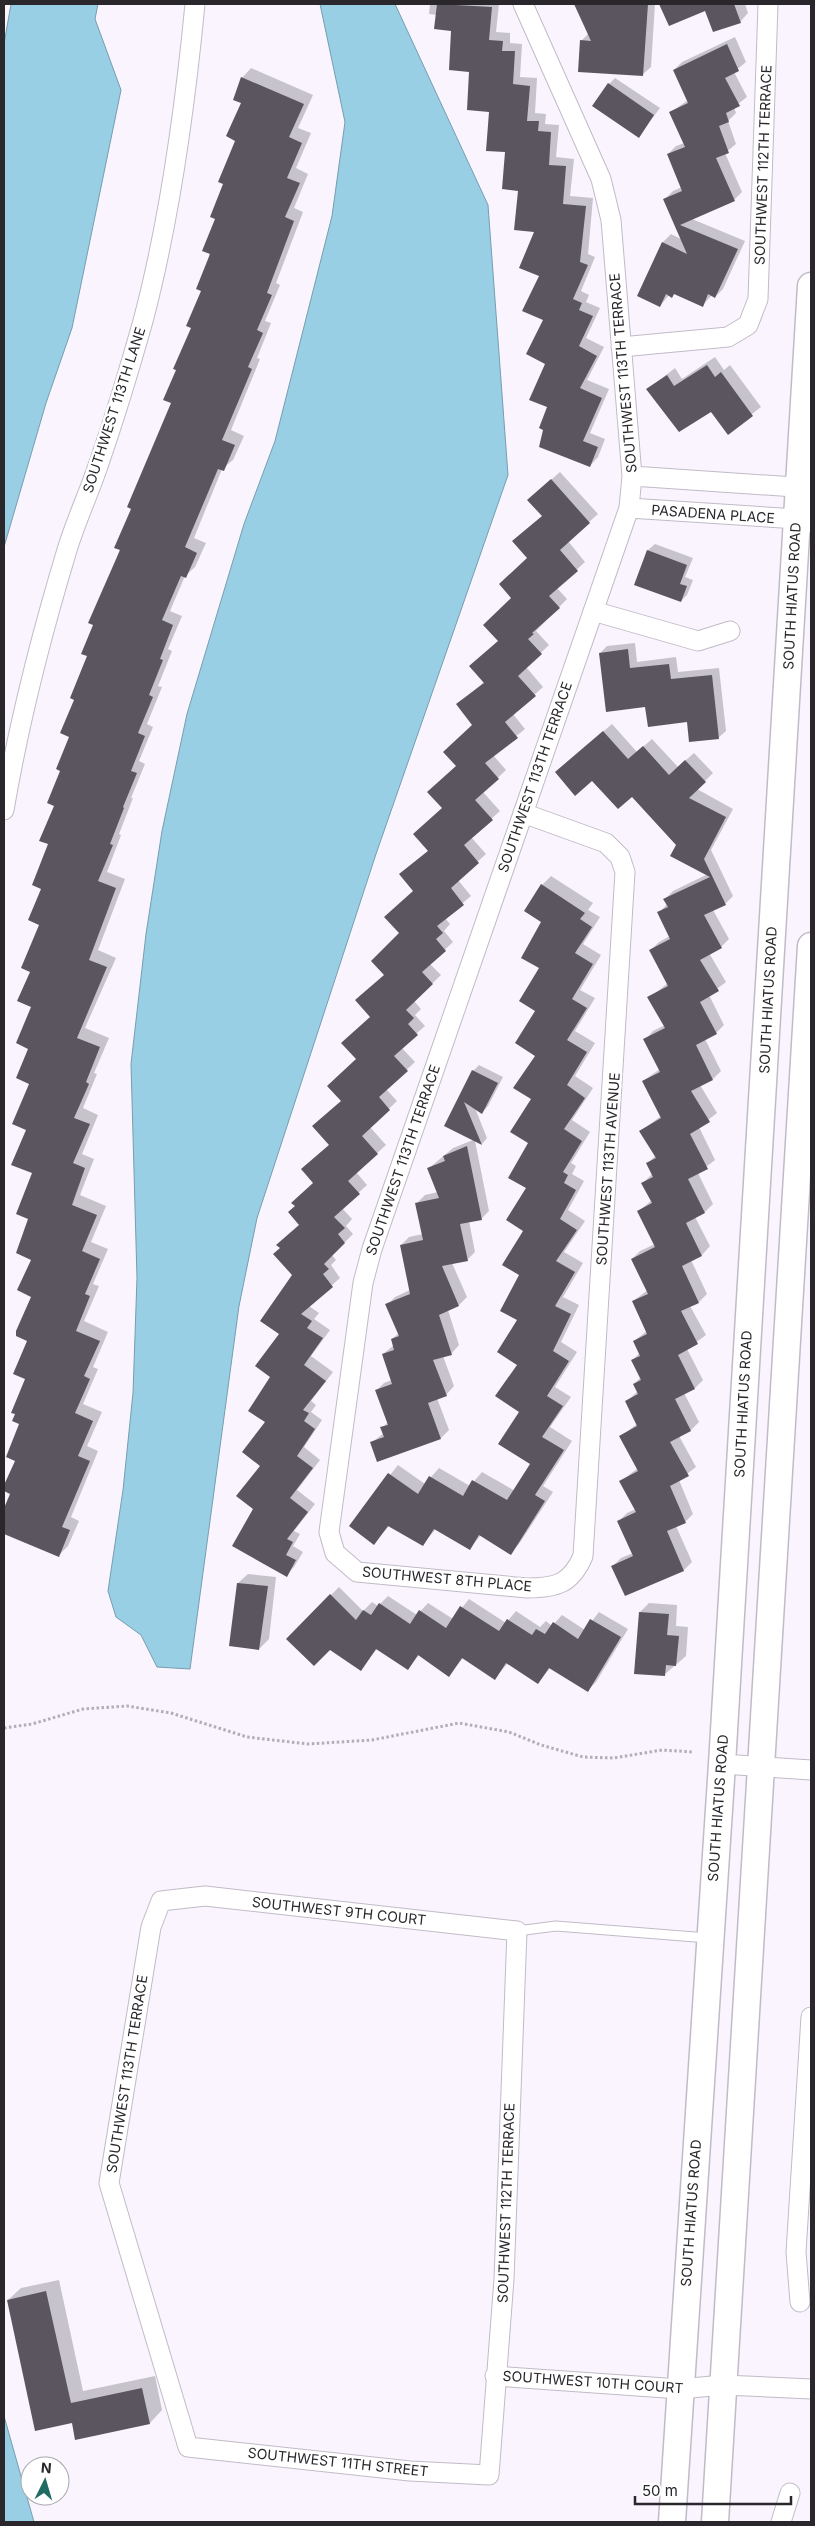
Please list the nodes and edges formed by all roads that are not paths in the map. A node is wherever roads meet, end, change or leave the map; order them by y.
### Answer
1 (195, 4) edge
2 (523, 4) edge
3 (768, 4) edge
4 (811, 286) edge
5 (621, 347) junction
6 (632, 476) junction
7 (805, 487) edge
8 (629, 508) junction
9 (804, 521) edge
10 (593, 611) junction
11 (730, 631) dead end
12 (4, 810) edge
13 (523, 813) junction
14 (811, 946) edge
15 (335, 1553) joint
16 (564, 1582) joint
17 (722, 1764) junction
18 (760, 1767) junction
19 (811, 1770) edge
20 (161, 1901) joint
21 (517, 1931) junction
22 (708, 1938) junction
23 (811, 2016) edge
24 (807, 2128) edge
25 (800, 2302) dead end
26 (495, 2376) junction
27 (723, 2385) junction
28 (680, 2389) junction
29 (811, 2389) edge
30 (188, 2447) joint
31 (489, 2475) joint
32 (790, 2493) dead end
33 (672, 2522) edge
34 (715, 2522) edge
35 (781, 2522) edge

1 - 12 street, SOUTHWEST 113TH LANE
2 - 5 street, SOUTHWEST 113TH TERRACE
3 - 5 street, SOUTHWEST 112TH TERRACE
4 - 7 main road, SOUTH HIATUS ROAD
5 - 6 street, SOUTHWEST 113TH TERRACE
6 - 7 street
6 - 8 street, SOUTHWEST 113TH TERRACE
7 - 9 main road, SOUTH HIATUS ROAD
8 - 9 street, PASADENA PLACE
8 - 10 street, SOUTHWEST 113TH TERRACE
9 - 17 main road, SOUTH HIATUS ROAD
10 - 11 street
10 - 13 street, SOUTHWEST 113TH TERRACE
13 - 15 street, SOUTHWEST 113TH TERRACE
13 - 16 street, SOUTHWEST 113TH AVENUE
14 - 18 main road
15 - 16 street, SOUTHWEST 8TH PLACE
17 - 18 street
17 - 22 main road, SOUTH HIATUS ROAD
18 - 19 street
18 - 27 main road
20 - 21 street, SOUTHWEST 9TH COURT
20 - 30 street, SOUTHWEST 113TH TERRACE
21 - 22 lane
21 - 26 street, SOUTHWEST 112TH TERRACE
22 - 28 main road, SOUTH HIATUS ROAD
23 - 24 street
24 - 25 street
26 - 28 street, SOUTHWEST 10TH COURT
26 - 31 street, SOUTHWEST 112TH TERRACE
27 - 28 street, SOUTHWEST 10TH COURT
27 - 29 street, SOUTHWEST 10TH COURT
27 - 34 main road
28 - 33 main road, SOUTH HIATUS ROAD
30 - 31 street, SOUTHWEST 11TH STREET
32 - 35 street

